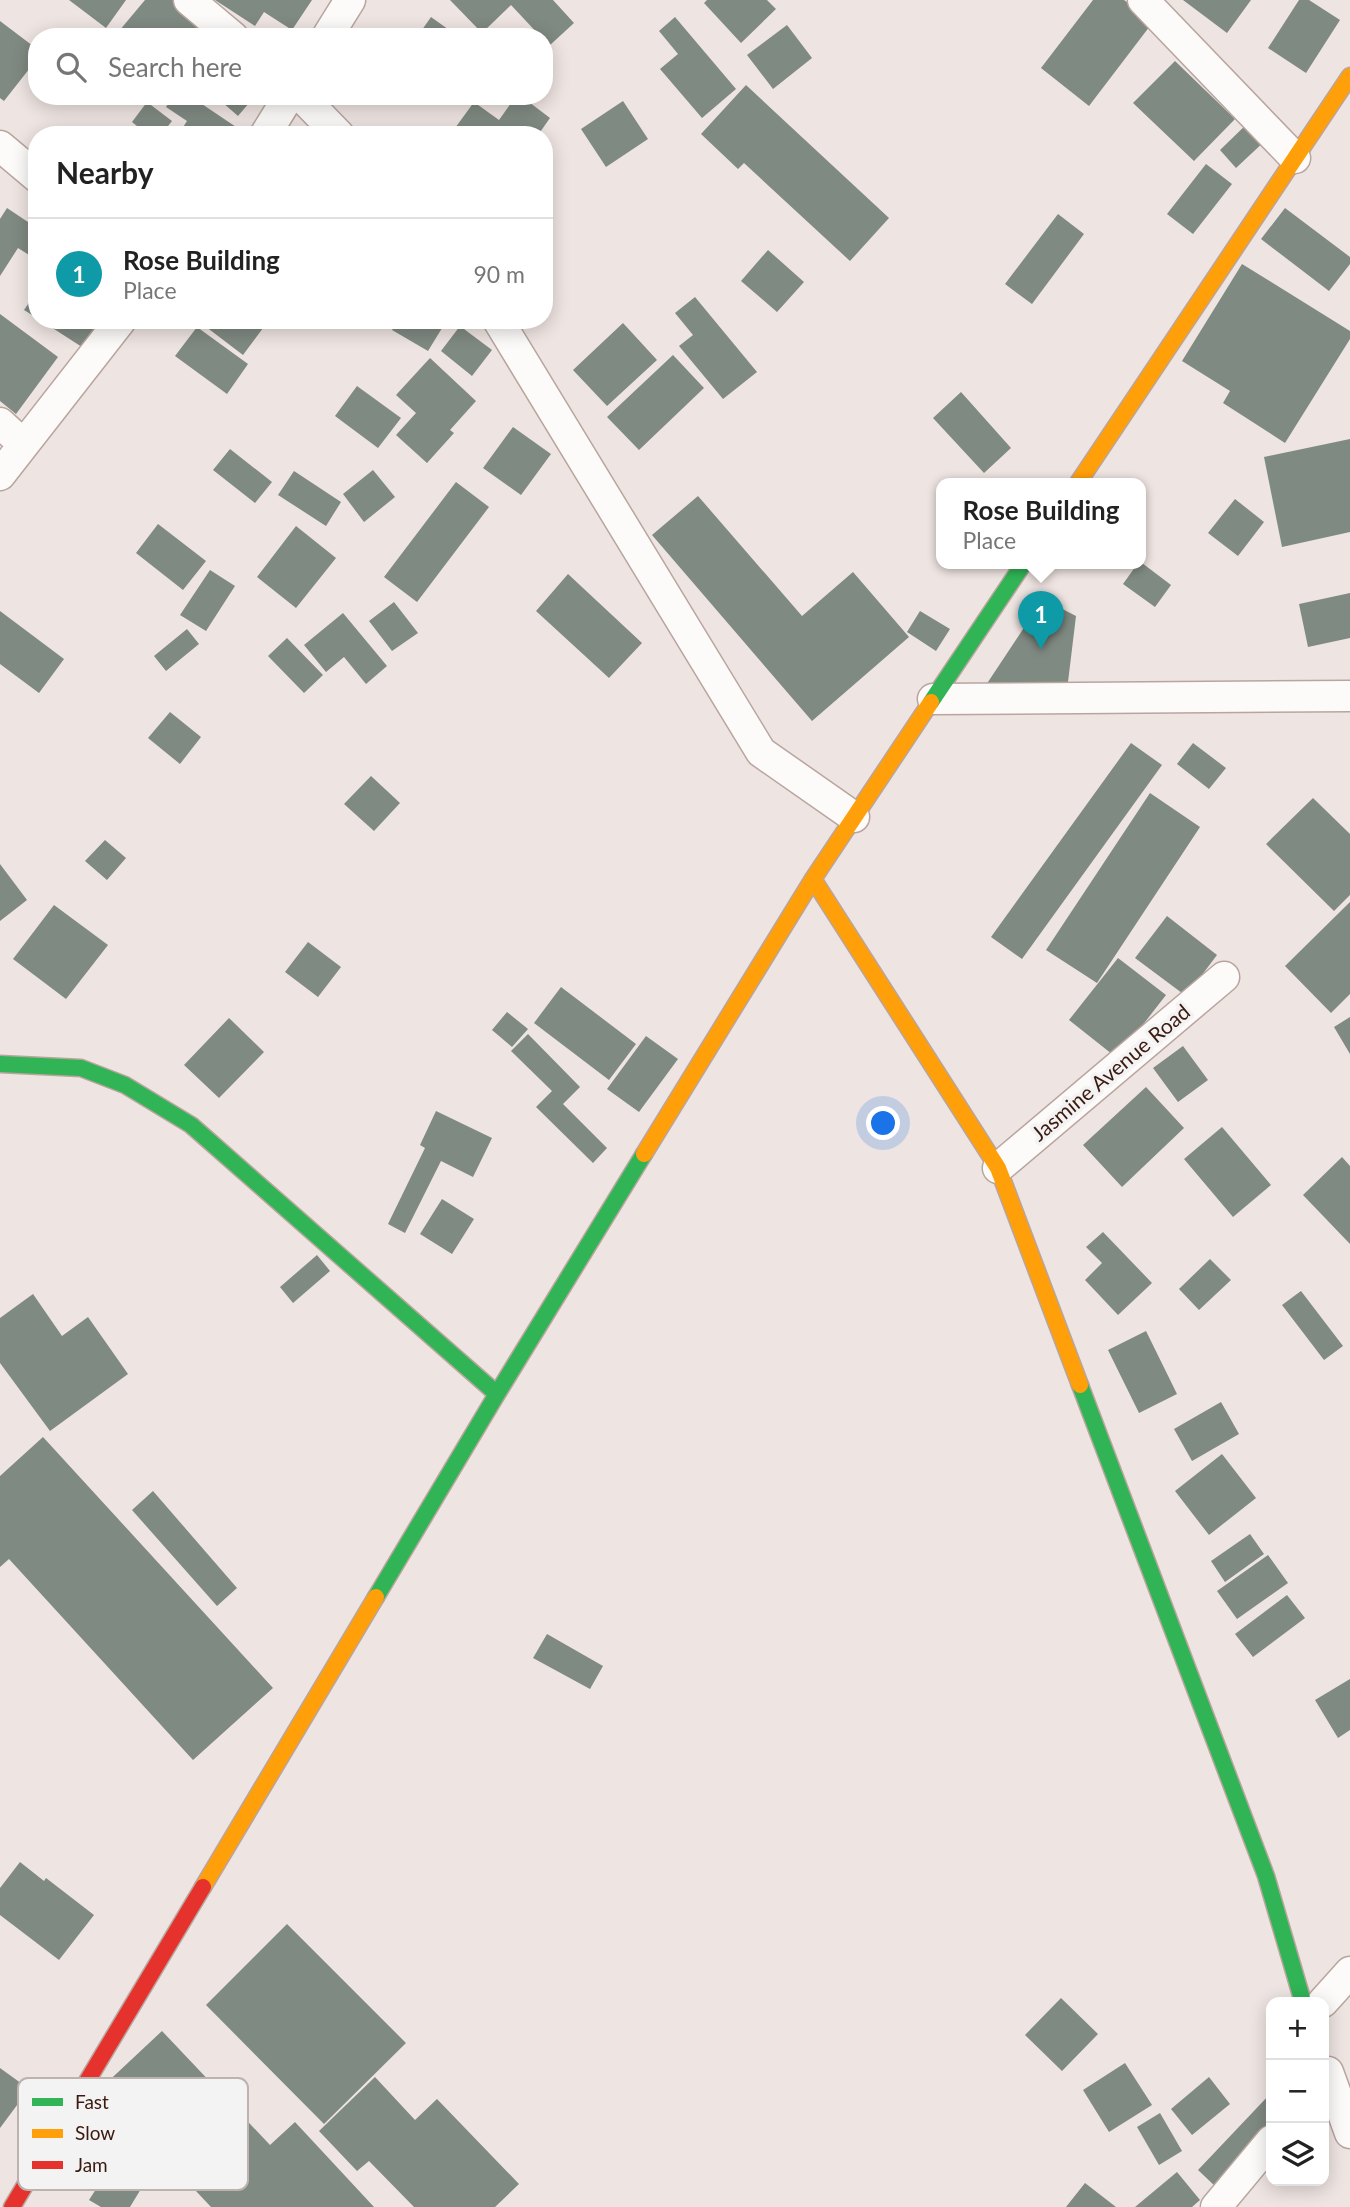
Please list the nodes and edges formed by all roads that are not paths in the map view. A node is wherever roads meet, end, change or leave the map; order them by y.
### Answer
1 (189, 0) edge
2 (350, 0) edge
3 (1143, 0) edge
4 (222, 28) edge
5 (333, 28) edge
6 (1350, 75) edge
7 (283, 105) edge
8 (310, 105) edge
9 (271, 126) edge
10 (330, 126) edge
11 (0, 146) edge
12 (1295, 158) junction
13 (28, 169) edge
14 (114, 329) edge
15 (503, 329) edge
16 (0, 423) edge
17 (23, 444) junction
18 (0, 475) edge
19 (1081, 478) edge
20 (1020, 569) edge
21 (1350, 696) edge
22 (933, 699) junction
23 (854, 817) junction
24 (813, 879) junction
25 (1224, 977) dead end
26 (0, 1064) edge
27 (998, 1168) junction
28 (497, 1394) junction
29 (1350, 1972) edge
30 (1302, 1997) edge
31 (1328, 1997) edge
32 (89, 2078) edge
33 (1329, 2080) edge
34 (1350, 2133) edge
35 (1266, 2147) edge
36 (22, 2190) edge
37 (12, 2207) edge
38 (1216, 2207) edge

1 - 4 street
2 - 5 street
3 - 12 street
6 - 12 street
7 - 9 street
8 - 10 street
11 - 13 street
12 - 19 street
14 - 17 street
15 - 23 street
16 - 17 street
17 - 18 street
20 - 22 street
21 - 22 street
22 - 23 street
23 - 24 street
24 - 27 street
24 - 28 street
25 - 27 street, Jasmine Avenue Road
26 - 28 street
27 - 30 street
28 - 32 street
29 - 31 street
33 - 34 street
35 - 38 street
36 - 37 street

